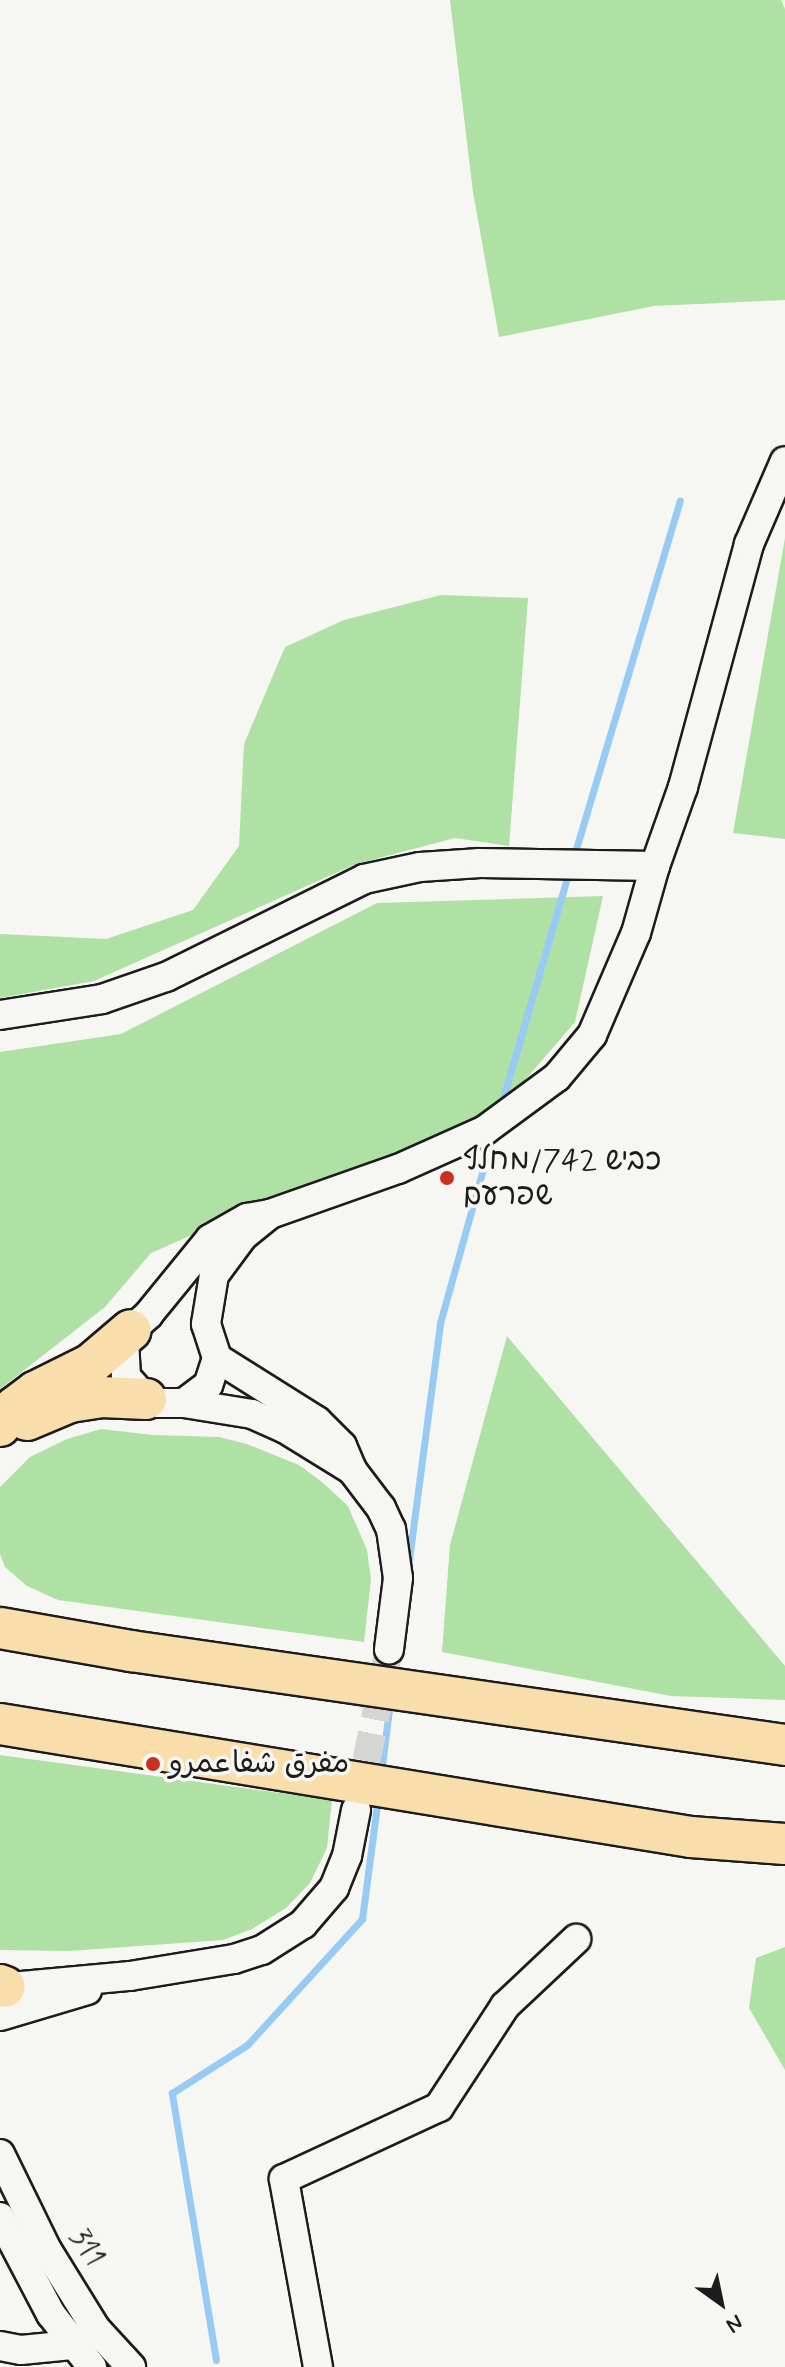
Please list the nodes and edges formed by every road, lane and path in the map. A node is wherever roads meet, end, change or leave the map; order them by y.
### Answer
1 (785, 461) edge
2 (655, 866) junction
3 (0, 1015) edge
4 (270, 1214) junction
5 (140, 1322) junction
6 (206, 1324) junction
7 (217, 1358) junction
8 (165, 1401) junction
9 (0, 1426) edge
10 (352, 1470) junction
11 (0, 1602) edge
12 (0, 1628) edge
13 (389, 1649) tunnel mouth
14 (131, 1651) junction
15 (10, 1729) edge
16 (785, 1745) edge
17 (356, 1810) tunnel mouth
18 (785, 1844) edge
19 (576, 1939) dead end
20 (7, 1997) edge
21 (0, 2032) edge
22 (0, 2154) edge
23 (0, 2217) edge
24 (84, 2337) junction
25 (0, 2346) edge
26 (92, 2367) edge
27 (131, 2367) edge
28 (318, 2367) edge

1 - 2 street
2 - 3 street
2 - 4 street
4 - 5 street
4 - 6 street
5 - 6 street
5 - 8 street
5 - 9 highway
6 - 7 street
7 - 8 street
7 - 10 street
8 - 9 highway
8 - 10 street
10 - 13 street
11 - 14 highway
12 - 14 highway
14 - 16 highway
15 - 18 highway
17 - 20 street
19 - 28 street
20 - 21 street
22 - 24 street, 311
23 - 24 street, 311
24 - 25 street
24 - 26 street, 311
24 - 27 street, 311

